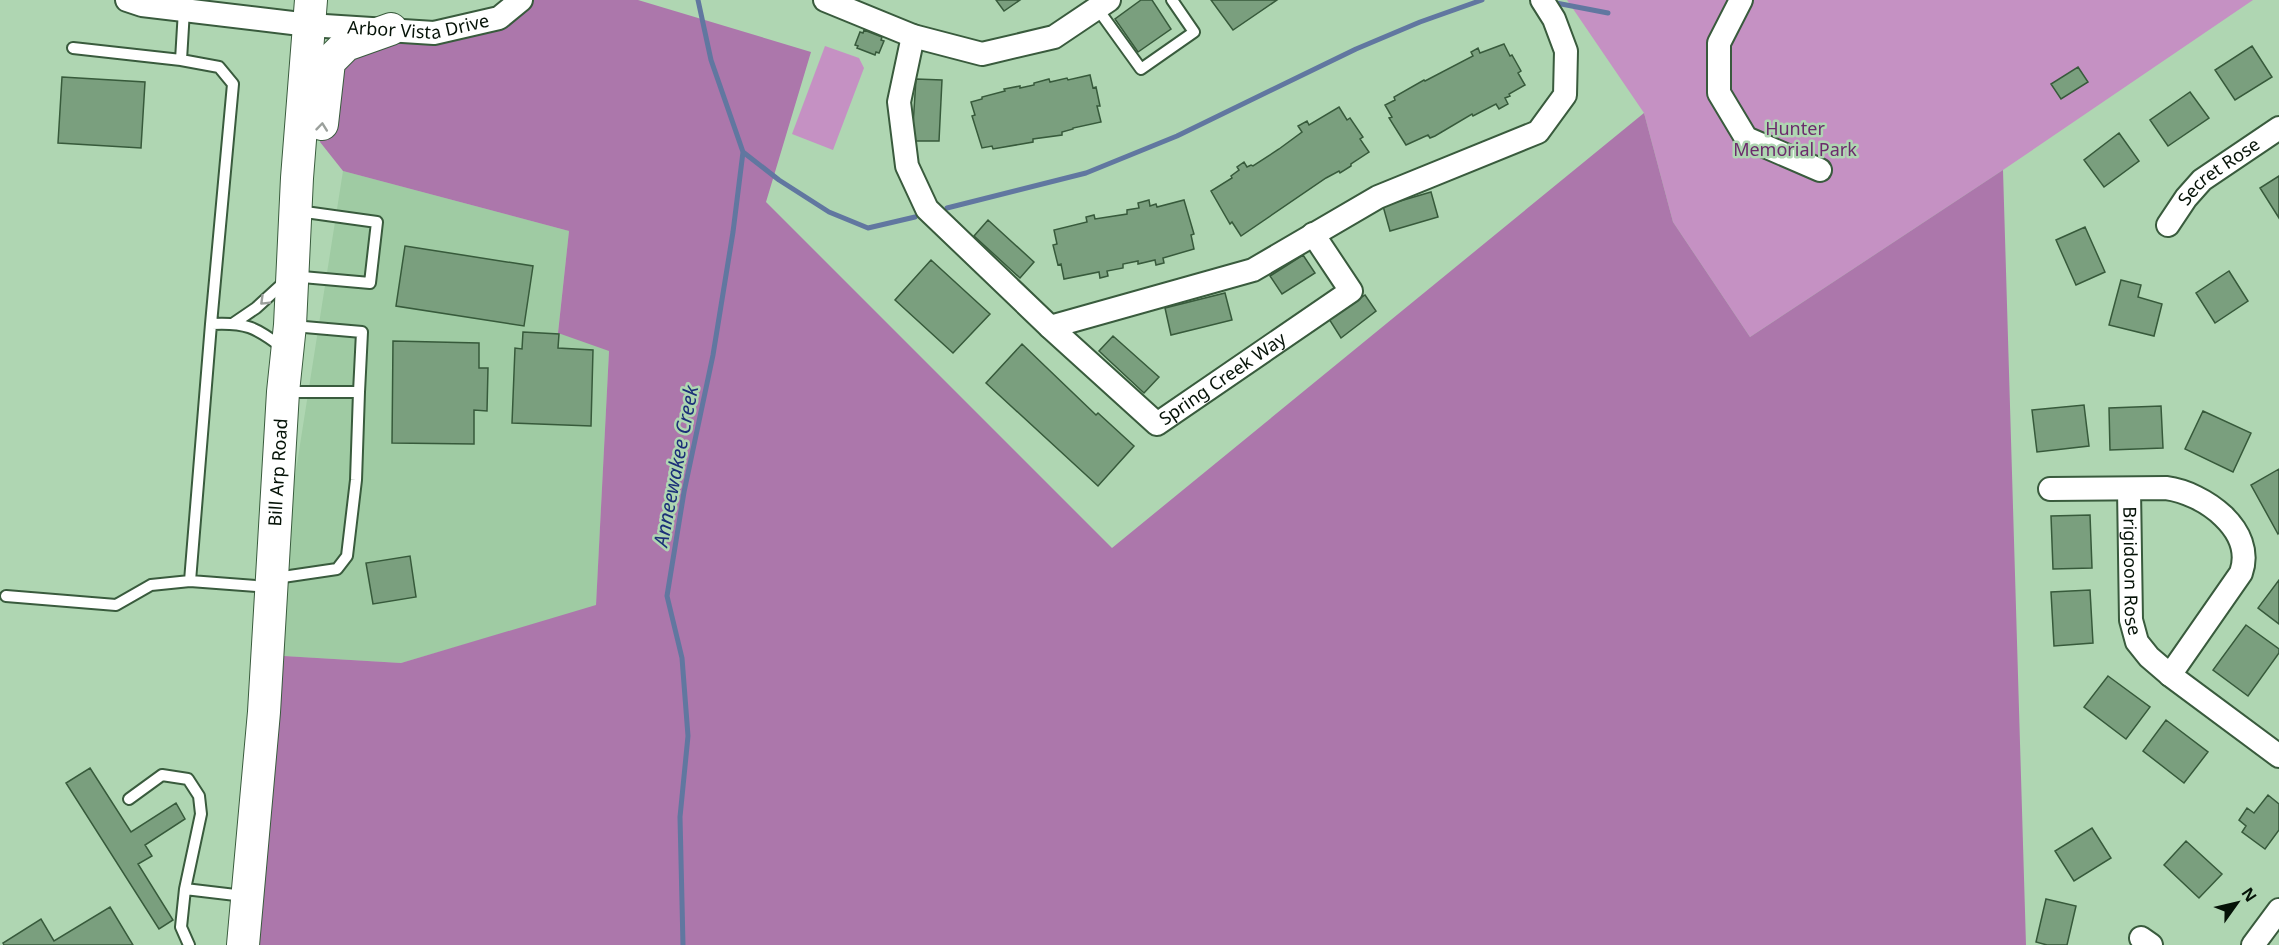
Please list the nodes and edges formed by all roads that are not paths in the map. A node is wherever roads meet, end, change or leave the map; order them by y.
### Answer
1 (127, 0) edge
2 (521, 0) edge
3 (825, 0) edge
4 (1172, 0) edge
5 (1542, 0) edge
6 (1741, 0) edge
7 (1103, 4) edge
8 (173, 6) edge
9 (310, 12) edge
10 (391, 29) junction
11 (913, 36) junction
12 (73, 48) dead end
13 (181, 60) junction
14 (2279, 128) edge
15 (1820, 170) dead end
16 (297, 178) junction
17 (295, 211) junction
18 (2168, 225) dead end
19 (1313, 234) junction
20 (291, 276) junction
21 (234, 322) junction
22 (211, 324) junction
23 (1050, 327) junction
24 (289, 338) junction
25 (283, 392) junction
26 (359, 392) junction
27 (2050, 489) dead end
28 (2129, 489) junction
29 (190, 581) junction
30 (272, 583) junction
31 (6, 596) dead end
32 (2170, 675) junction
33 (2279, 756) edge
34 (129, 799) dead end
35 (185, 889) junction
36 (248, 897) junction
37 (2279, 910) edge
38 (189, 945) edge
39 (243, 945) edge
40 (2253, 945) edge

1 - 8 street, Arbor Vista Drive
2 - 10 street, Arbor Vista Drive
3 - 11 street
4 - 7 lane
5 - 19 street
6 - 15 street
7 - 11 street
8 - 9 street, Arbor Vista Drive
8 - 13 lane
9 - 10 street, Arbor Vista Drive
9 - 16 main road, Bill Arp Road
16 -> 10 main road
11 - 23 street, Spring Creek Way
12 - 13 lane
13 - 22 lane
14 - 18 street, Secret Rose
16 - 17 main road, Bill Arp Road
17 - 20 main road, Bill Arp Road
17 - 20 lane
19 - 23 street
19 - 23 street, Spring Creek Way
20 -> 21 lane
20 - 24 main road, Bill Arp Road
21 - 22 lane
21 - 24 lane
22 - 29 lane
24 - 25 main road, Bill Arp Road
24 - 26 lane
25 - 26 lane
25 - 30 main road, Bill Arp Road
26 - 30 lane
27 - 28 street, Brigidoon Rose
28 - 32 street, Brigidoon Rose
28 - 32 street, Brigidoon Rose
29 - 30 lane
29 - 31 lane
30 - 36 main road, Bill Arp Road
32 - 33 street, Brigidoon Rose
34 - 35 lane
35 - 36 lane
35 - 38 lane
36 - 39 main road, Bill Arp Road
37 - 40 street

